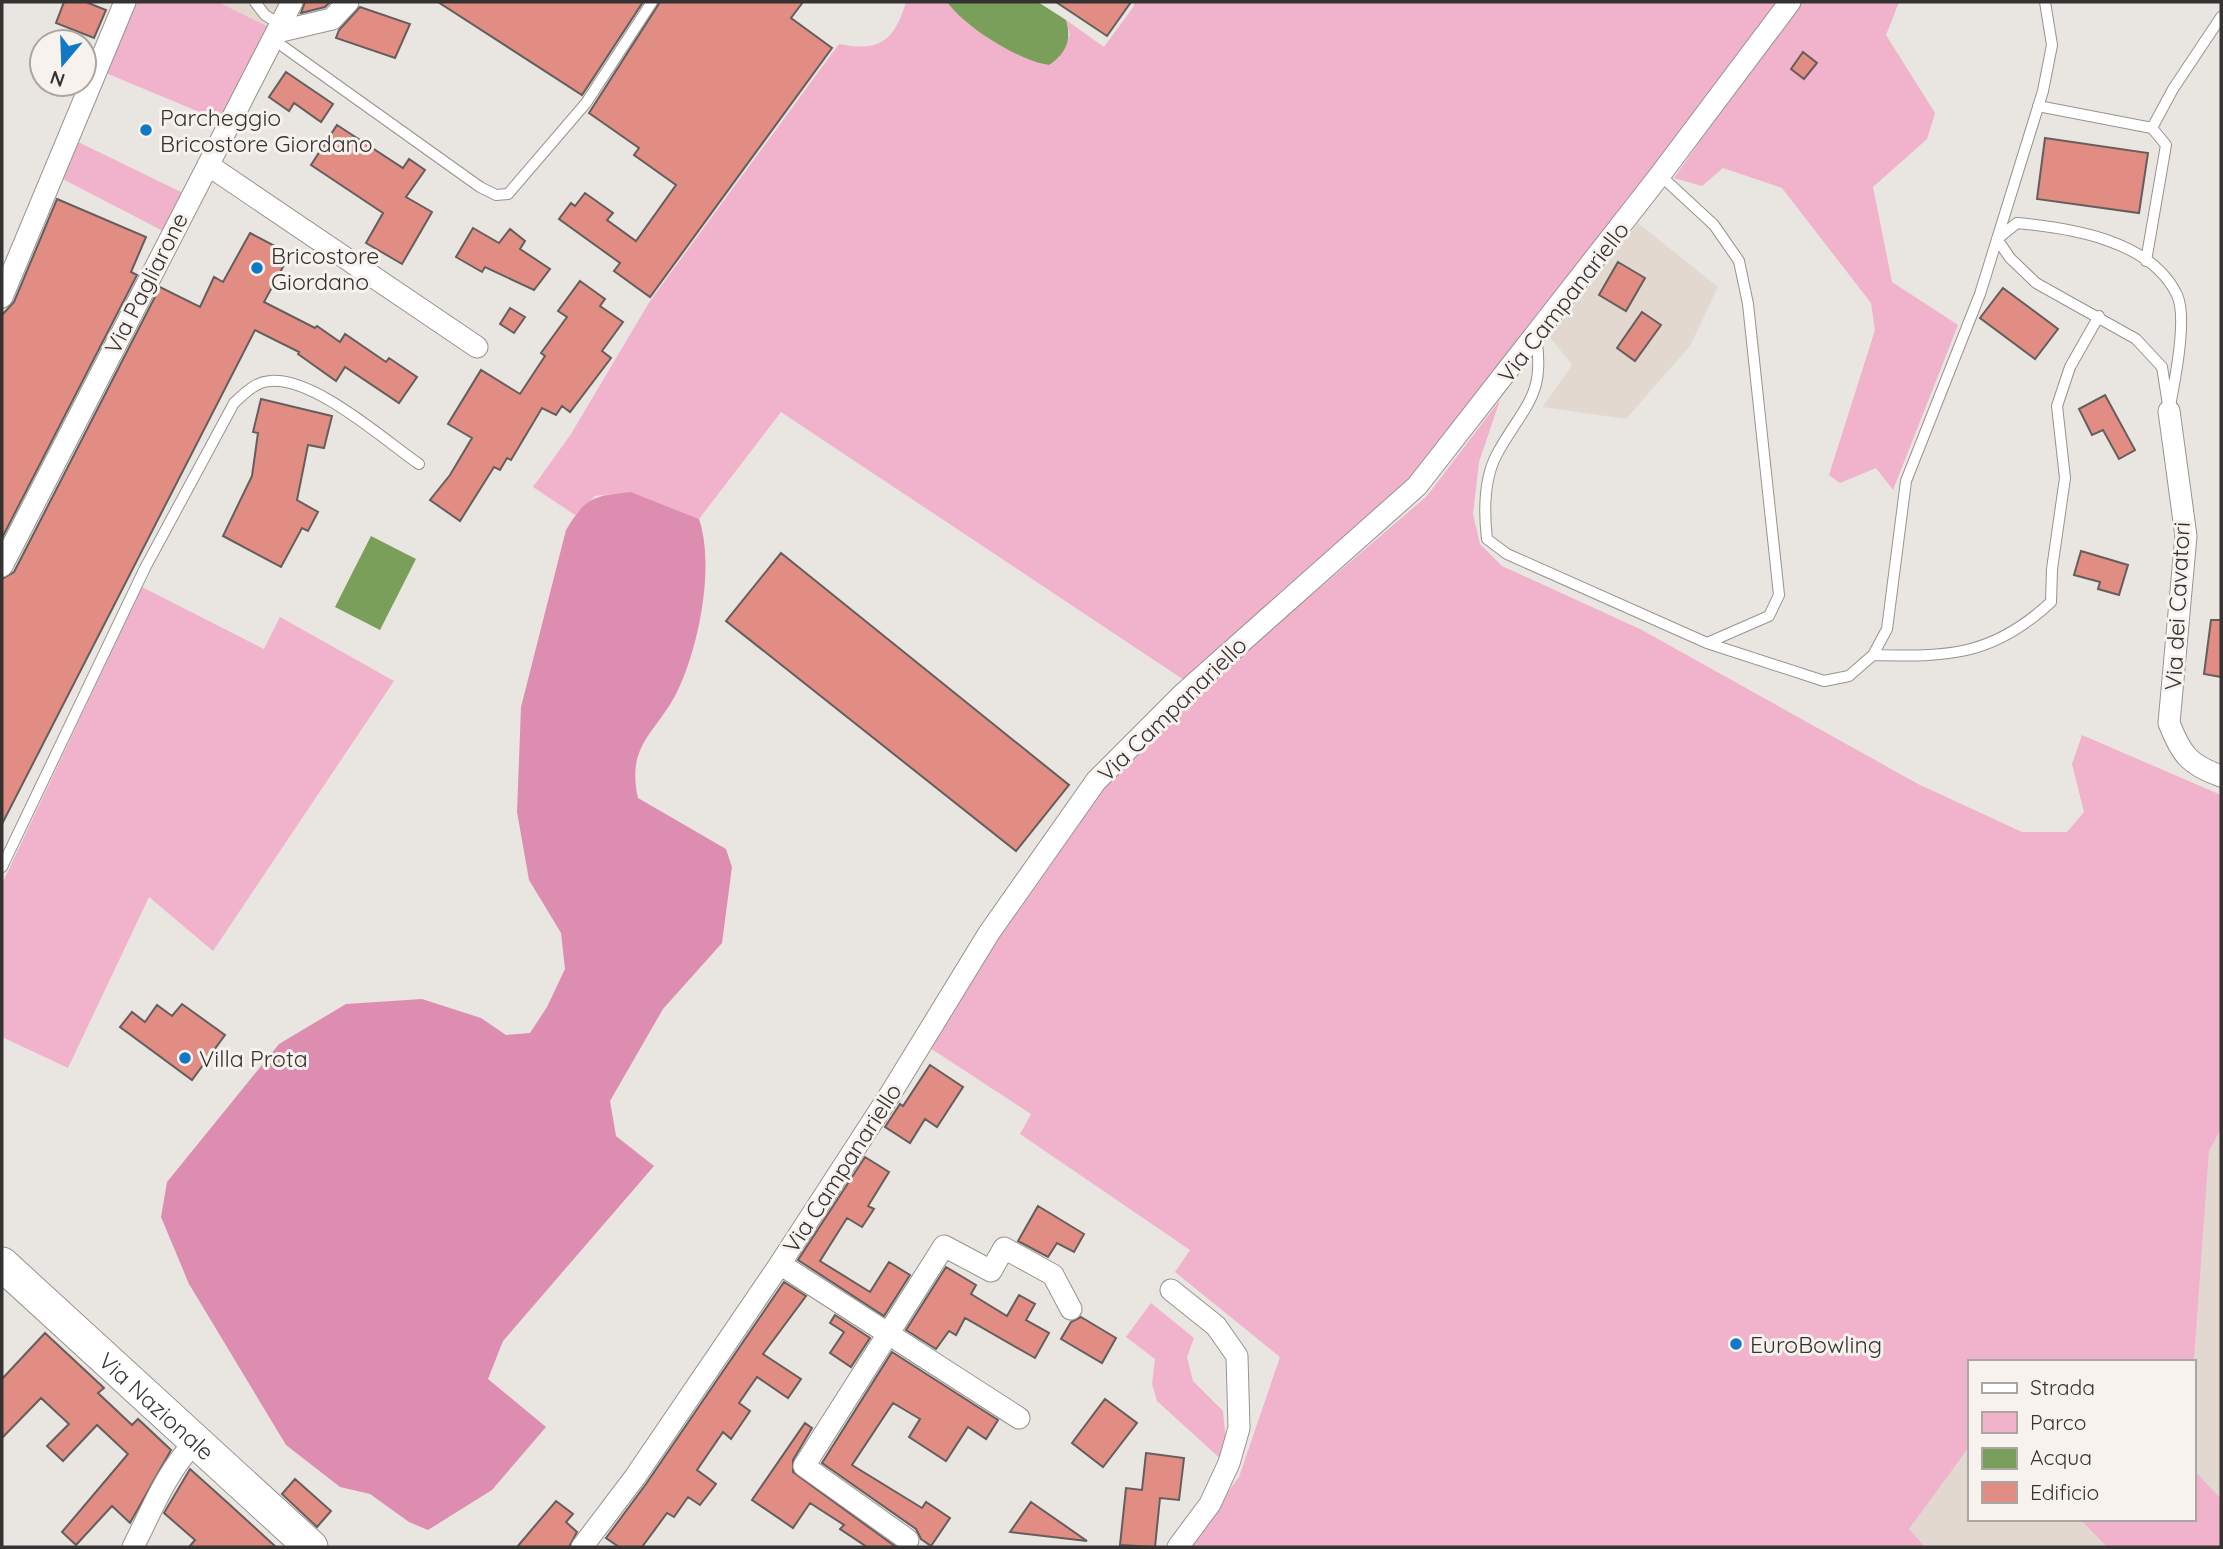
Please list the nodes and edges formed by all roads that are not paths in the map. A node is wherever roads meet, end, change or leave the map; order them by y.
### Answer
1 (125, 2) edge
2 (255, 2) edge
3 (292, 2) edge
4 (348, 2) edge
5 (652, 2) edge
6 (1790, 2) edge
7 (2045, 2) edge
8 (2221, 17) edge
9 (277, 32) junction
10 (2038, 106) junction
11 (2152, 128) junction
12 (208, 165) junction
13 (1660, 175) junction
14 (1997, 239) junction
15 (2146, 261) junction
16 (2, 297) edge
17 (2099, 316) junction
18 (1536, 337) junction
19 (477, 347) dead end
20 (2169, 411) junction
21 (419, 464) dead end
22 (2, 566) edge
23 (1707, 643) junction
24 (1873, 655) junction
25 (2221, 776) edge
26 (2, 867) edge
27 (2, 1264) edge
28 (780, 1264) junction
29 (1171, 1290) dead end
30 (1071, 1308) dead end
31 (890, 1334) junction
32 (1019, 1418) dead end
33 (195, 1442) junction
34 (908, 1540) dead end
35 (133, 1547) edge
36 (311, 1547) edge
37 (582, 1547) edge
38 (1178, 1547) edge

1 - 16 street
2 - 9 lane
3 - 9 street, Via Pagliarone
4 - 9 street
5 - 9 lane
6 - 13 street, Via Campanariello
7 - 10 lane
8 - 11 lane
9 - 12 street, Via Pagliarone
10 - 11 lane
10 - 14 lane
11 - 15 lane
12 - 19 street
12 - 22 street, Via Pagliarone
13 - 18 street, Via Campanariello
13 - 23 lane
14 - 15 lane
14 - 17 lane
14 - 24 lane
15 - 20 lane
17 - 20 lane
17 - 24 lane
18 - 23 lane
18 - 28 street, Via Campanariello
20 - 25 street, Via dei Cavatori
21 - 26 lane
23 - 24 lane
27 - 33 main road, Via Nazionale
28 - 31 street
28 - 37 street, Via Campanariello
29 - 38 street
30 - 31 street
31 - 32 street
31 - 34 street
33 - 35 street
33 - 36 main road, Via Nazionale

